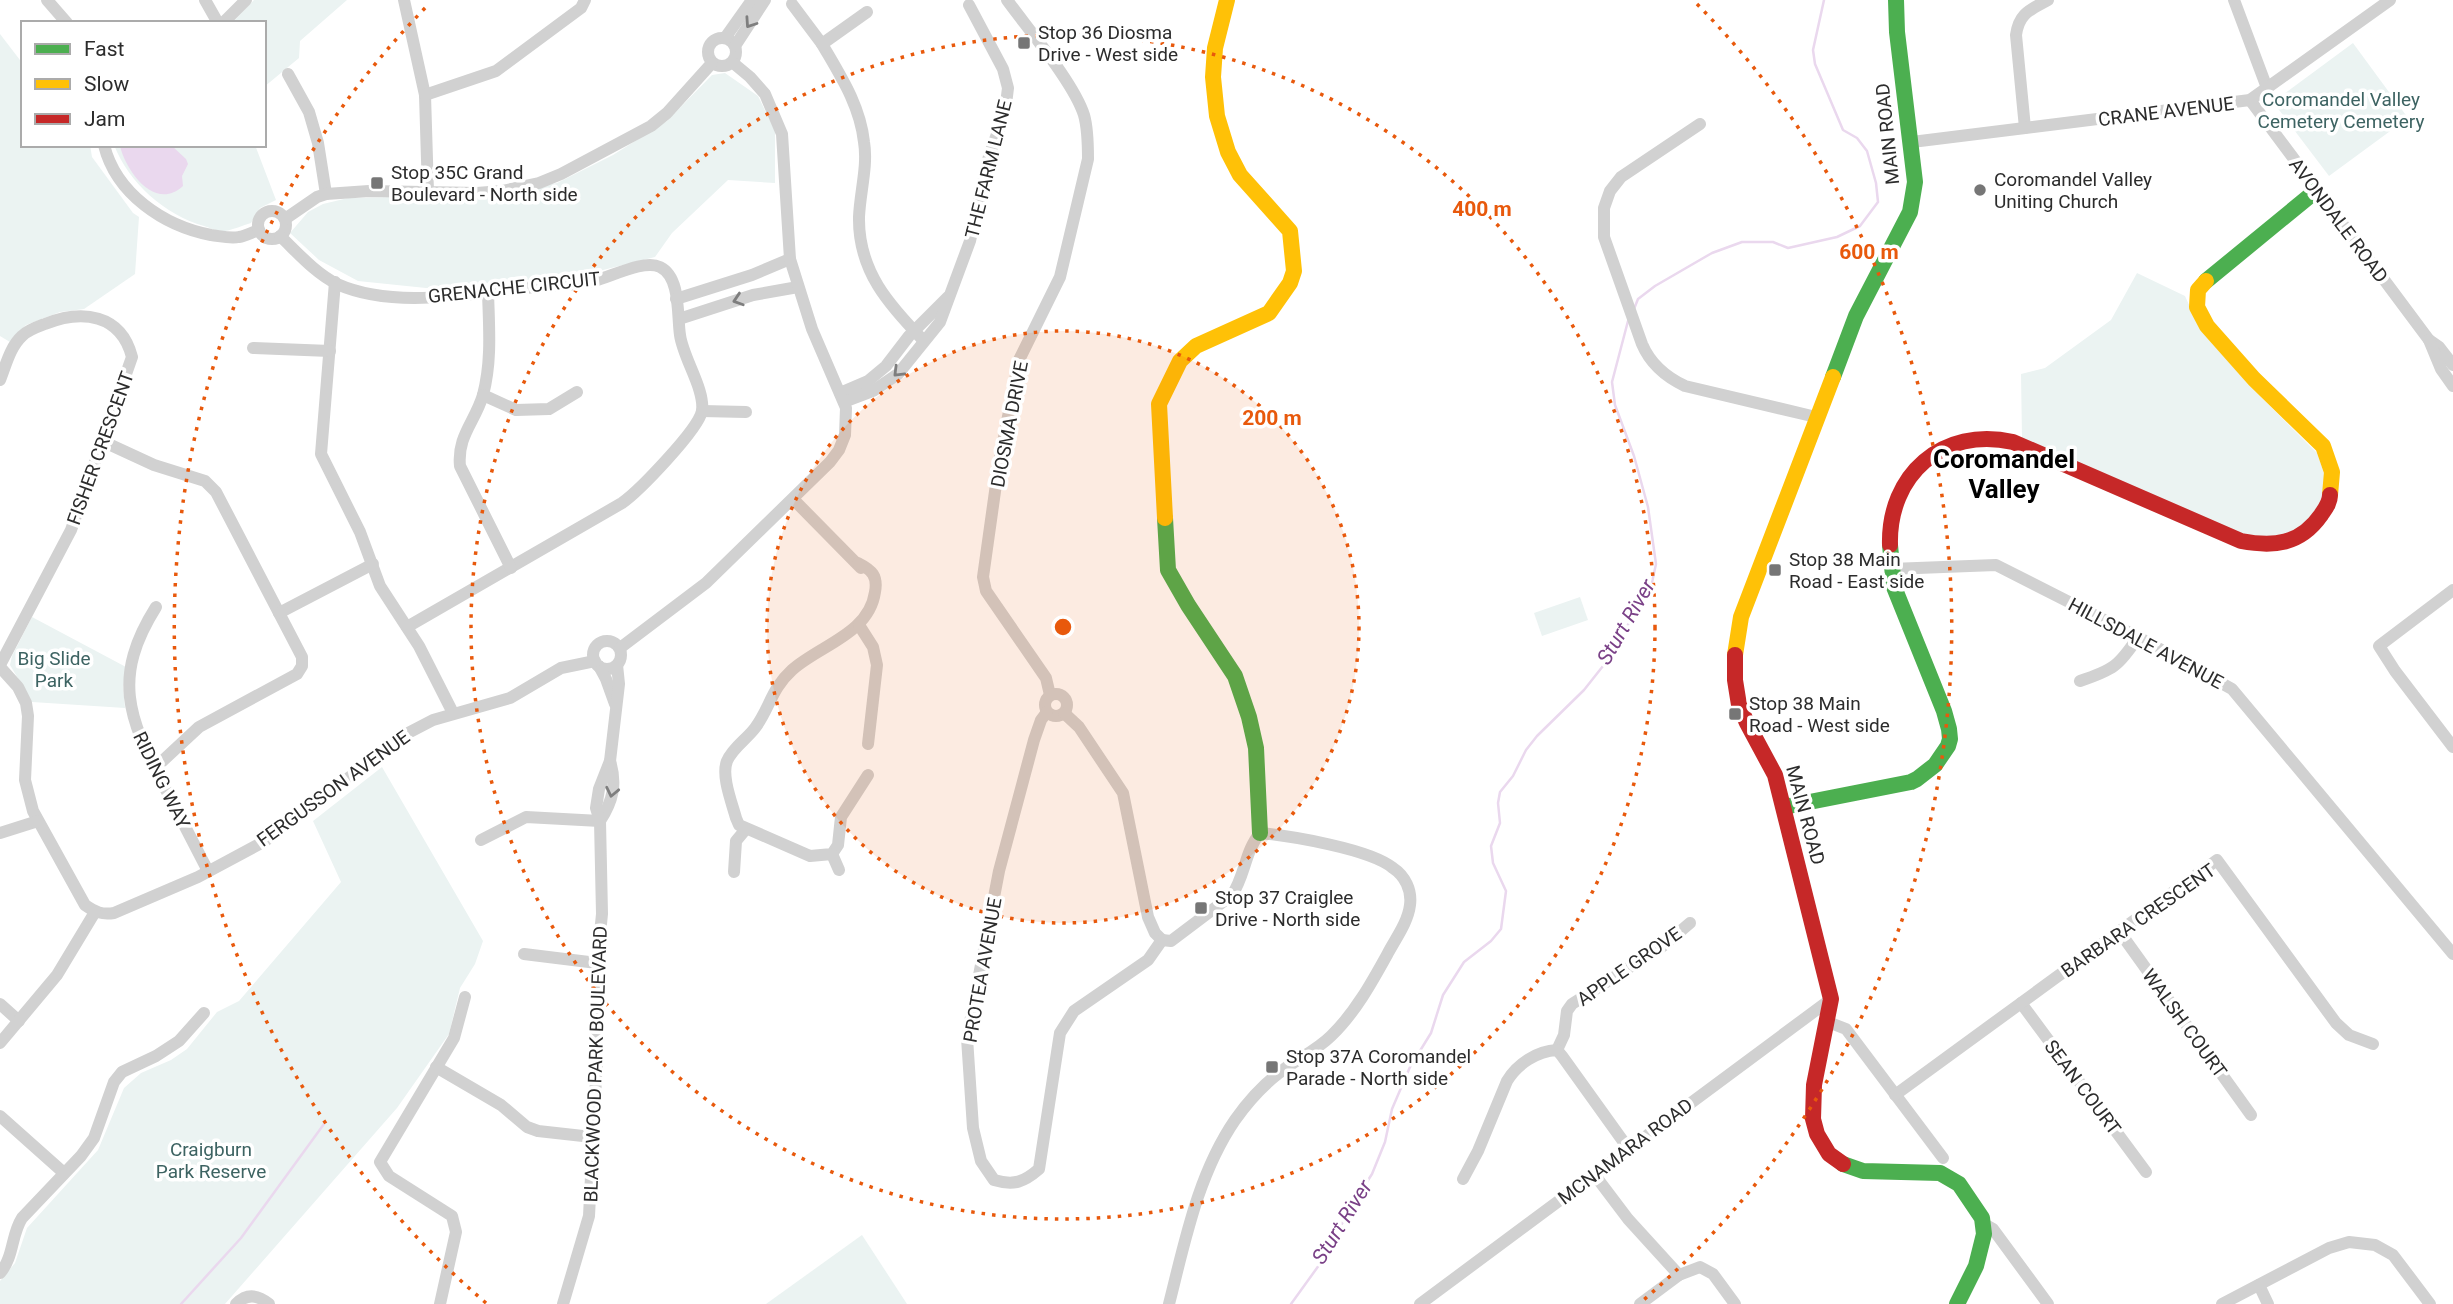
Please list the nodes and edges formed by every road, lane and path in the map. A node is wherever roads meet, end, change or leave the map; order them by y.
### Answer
1 (47, 0) edge
2 (205, 0) edge
3 (246, 0) edge
4 (404, 0) edge
5 (585, 0) edge
6 (752, 0) edge
7 (765, 0) edge
8 (1007, 0) edge
9 (1227, 0) edge
10 (1896, 0) edge
11 (2048, 0) edge
12 (2234, 0) edge
13 (2390, 0) edge
14 (792, 4) dead end
15 (969, 5) dead end
16 (867, 12) dead end
17 (64, 21) edge
18 (217, 21) edge
19 (225, 21) edge
20 (730, 42) junction
21 (822, 44) junction
22 (732, 62) junction
23 (712, 63) junction
24 (288, 74) dead end
25 (2267, 88) junction
26 (425, 95) junction
27 (2250, 100) junction
28 (1700, 124) dead end
29 (2025, 128) junction
30 (1912, 142) junction
31 (104, 147) edge
32 (2316, 190) junction
33 (428, 192) junction
34 (326, 194) junction
35 (285, 219) junction
36 (259, 230) junction
37 (280, 236) junction
38 (790, 259) junction
39 (335, 282) junction
40 (798, 287) junction
41 (488, 292) junction
42 (949, 297) junction
43 (676, 299) junction
44 (679, 319) junction
45 (914, 331) junction
46 (2429, 340) junction
47 (925, 341) junction
48 (253, 348) dead end
49 (330, 351) junction
50 (2453, 365) edge
51 (0, 380) edge
52 (2453, 386) edge
53 (577, 392) dead end
54 (483, 395) junction
55 (842, 398) junction
56 (702, 411) junction
57 (746, 412) dead end
58 (1816, 417) junction
59 (102, 441) junction
60 (793, 499) junction
61 (373, 564) junction
62 (511, 568) junction
63 (1891, 569) junction
64 (2453, 590) edge
65 (156, 607) dead end
66 (279, 613) junction
67 (859, 625) junction
68 (407, 627) junction
69 (2138, 637) junction
70 (620, 648) junction
71 (597, 663) junction
72 (617, 665) junction
73 (0, 666) edge
74 (2080, 681) dead end
75 (1050, 695) junction
76 (615, 705) junction
77 (1047, 712) junction
78 (453, 713) junction
79 (1064, 713) junction
80 (868, 744) dead end
81 (2453, 747) edge
82 (155, 768) junction
83 (868, 775) dead end
84 (1784, 807) junction
85 (38, 821) junction
86 (600, 821) junction
87 (746, 829) junction
88 (0, 833) edge
89 (1260, 833) junction
90 (481, 840) dead end
91 (832, 854) junction
92 (839, 870) dead end
93 (208, 871) junction
94 (734, 872) dead end
95 (95, 912) junction
96 (1690, 923) dead end
97 (2119, 931) junction
98 (1162, 940) junction
99 (524, 954) dead end
100 (2453, 954) edge
101 (597, 963) junction
102 (465, 997) dead end
103 (1831, 999) junction
104 (2021, 1003) junction
105 (0, 1004) edge
106 (204, 1013) dead end
107 (19, 1021) junction
108 (1828, 1022) junction
109 (0, 1043) edge
110 (2374, 1044) dead end
111 (1557, 1050) junction
112 (436, 1067) junction
113 (1895, 1095) junction
114 (2251, 1115) dead end
115 (0, 1116) edge
116 (592, 1137) junction
117 (1628, 1148) junction
118 (1943, 1158) dead end
119 (2146, 1172) dead end
120 (64, 1173) junction
121 (1594, 1174) junction
122 (1462, 1179) dead end
123 (1983, 1224) junction
124 (0, 1273) edge
125 (1679, 1275) junction
126 (2259, 1285) junction
127 (236, 1304) edge
128 (270, 1304) edge
129 (440, 1304) edge
130 (563, 1304) edge
131 (1168, 1304) edge
132 (1420, 1304) edge
133 (1640, 1304) edge
134 (1735, 1304) edge
135 (1956, 1304) edge
136 (2048, 1304) edge
137 (2222, 1304) edge
138 (2269, 1304) edge
139 (2430, 1304) edge

1 - 17 street
2 - 18 street
3 - 19 street
4 - 26 street
5 - 26 street
6 - 20 street
7 -> 20 street
8 - 75 street, DIOSMA DRIVE
9 - 89 street
10 - 30 street, MAIN ROAD
11 - 29 street
12 - 25 street
13 - 25 street, CRANE AVENUE
14 - 21 street
15 - 42 street, THE FARM LANE
16 - 21 street
20 - 22 street
20 - 23 street
21 - 45 street
22 - 23 street
22 - 38 street
23 - 33 street
24 - 34 street
25 - 27 street, CRANE AVENUE
26 - 33 street
27 - 29 street, CRANE AVENUE
27 - 32 street, AVONDALE ROAD
28 - 58 street
29 - 30 street, CRANE AVENUE
30 - 58 street, MAIN ROAD
31 - 36 street
32 - 46 street, AVONDALE ROAD
32 - 63 street
33 - 34 street
34 - 35 street
35 - 36 street
35 - 37 street
36 - 37 street
37 - 39 street, GRENACHE CIRCUIT
38 - 40 street
38 - 43 street
39 - 41 street, GRENACHE CIRCUIT
39 - 49 street
40 -> 44 street
40 - 55 street
41 - 43 street, GRENACHE CIRCUIT
41 - 54 street
42 - 45 street, THE FARM LANE
42 - 47 street, THE FARM LANE
43 - 44 street, GRENACHE CIRCUIT
44 - 56 street, GRENACHE CIRCUIT
45 - 47 street
45 - 55 street, THE FARM LANE
46 - 50 street, AVONDALE ROAD
46 - 52 street, AVONDALE ROAD
47 -> 55 street, THE FARM LANE
48 - 49 street
49 - 61 street
51 - 59 street, FISHER CRESCENT
53 - 54 street
54 - 62 street
55 - 60 street
56 - 57 street
56 - 62 street
58 - 84 street, MAIN ROAD
59 - 66 street
59 - 73 street, FISHER CRESCENT
60 - 67 street
60 - 70 street
61 - 66 street
61 - 68 street
62 - 68 street
63 - 69 street, HILLSDALE AVENUE
63 - 84 street
64 - 81 street
65 - 82 street, RIDING WAY
66 - 82 street
67 - 80 street
67 - 87 street
68 - 78 street
69 - 74 street
69 - 100 street, HILLSDALE AVENUE
70 - 71 street
70 - 72 street
71 - 72 street
71 - 76 street, BLACKWOOD PARK BOULEVARD
71 - 78 street, FERGUSSON AVENUE
72 - 76 street, BLACKWOOD PARK BOULEVARD
73 - 85 street
75 - 77 street
75 - 79 street
76 - 86 street, BLACKWOOD PARK BOULEVARD
77 - 79 street
77 - 98 street, PROTEA AVENUE
78 - 93 street, FERGUSSON AVENUE
79 - 98 street
82 - 93 street, RIDING WAY
83 - 91 street
84 - 103 street, MAIN ROAD
85 - 88 street
85 - 95 street
86 - 90 street
86 - 101 street, BLACKWOOD PARK BOULEVARD
87 - 91 street
87 - 94 street
89 - 98 street
89 - 131 street
91 - 92 street
93 - 95 street, FERGUSSON AVENUE
95 - 107 street
96 - 111 street, APPLE GROVE
97 - 104 street, BARBARA CRESCENT
97 - 110 street, BARBARA CRESCENT
97 - 114 street, WALSH COURT
99 - 101 street
101 - 116 street, BLACKWOOD PARK BOULEVARD
102 - 112 street
103 - 108 street, MAIN ROAD
103 - 117 street, MCNAMARA ROAD
104 - 113 street, BARBARA CRESCENT
104 - 119 street, SEAN COURT
105 - 107 street
106 - 120 street
107 - 109 street
108 - 113 street
108 - 123 street, MAIN ROAD
111 - 117 street
111 - 122 street
112 - 116 street
112 - 129 street
113 - 118 street
115 - 120 street
116 - 130 street, BLACKWOOD PARK BOULEVARD
117 - 121 street, MCNAMARA ROAD
120 - 124 street
121 - 125 street
121 - 132 street, MCNAMARA ROAD
123 - 135 street
123 - 136 street
125 - 133 street
125 - 134 street
126 - 137 street
126 - 138 street
126 - 139 street
127 - 128 street

